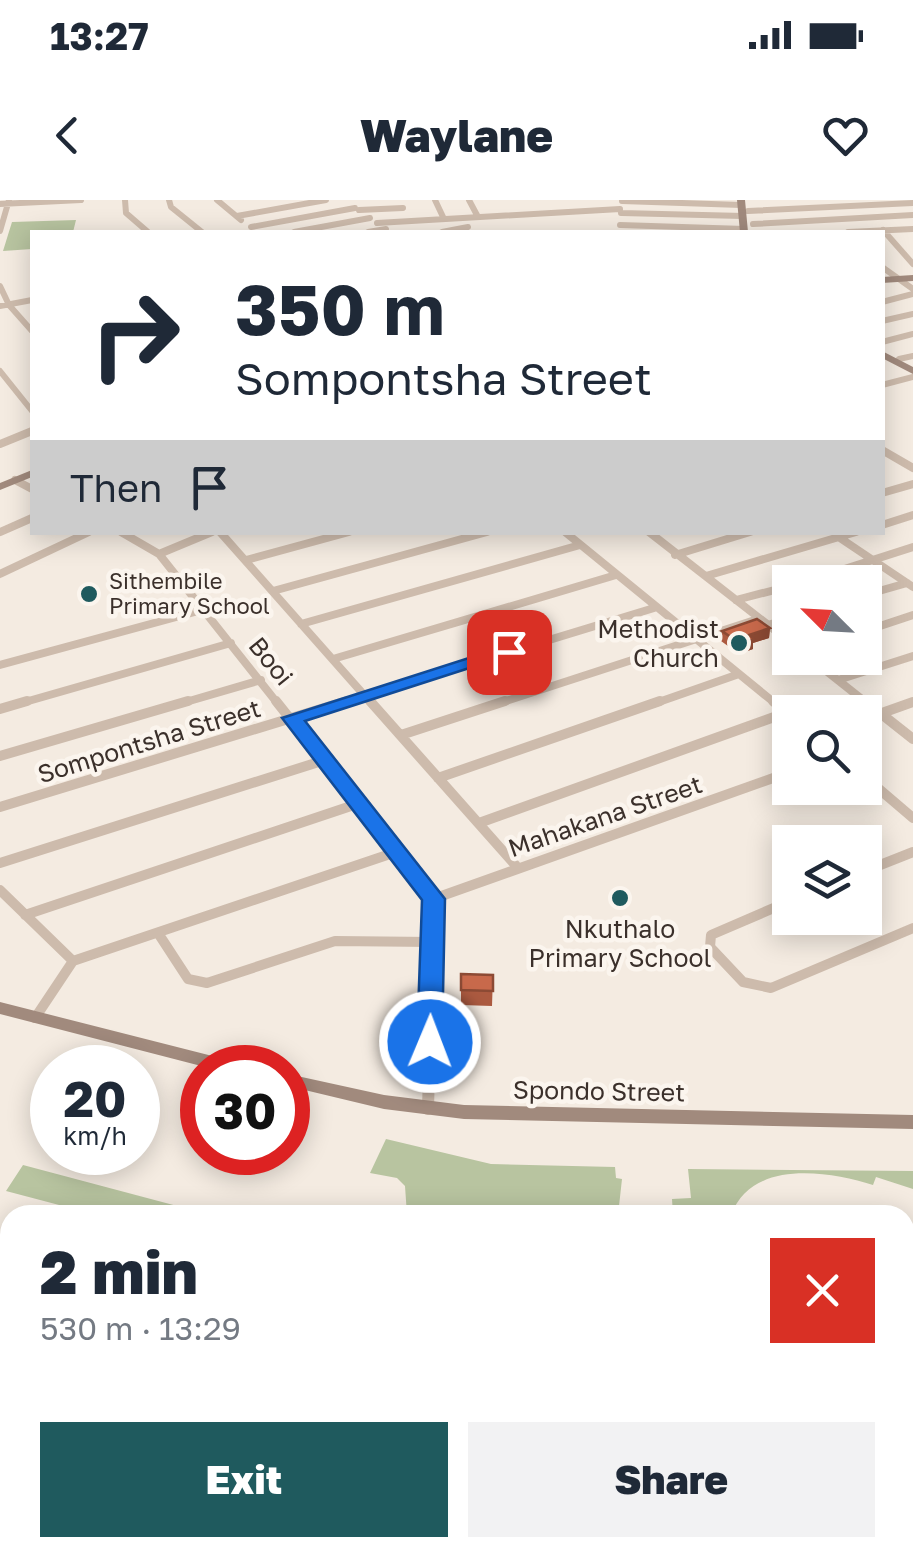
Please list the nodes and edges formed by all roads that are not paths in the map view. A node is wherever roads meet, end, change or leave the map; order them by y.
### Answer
1 (82, 200) edge
2 (125, 200) edge
3 (169, 200) edge
4 (217, 200) edge
5 (261, 200) edge
6 (326, 200) edge
7 (344, 200) edge
8 (400, 200) edge
9 (435, 200) edge
10 (469, 200) edge
11 (504, 200) edge
12 (538, 200) edge
13 (573, 200) edge
14 (304, 202) edge
15 (913, 202) edge
16 (6, 203) edge
17 (861, 203) edge
18 (621, 206) edge
19 (746, 206) edge
20 (403, 208) junction
21 (357, 209) junction
22 (274, 210) junction
23 (580, 211) junction
24 (546, 213) junction
25 (512, 215) junction
26 (913, 215) edge
27 (237, 216) junction
28 (478, 217) junction
29 (876, 217) junction
30 (454, 218) junction
31 (444, 219) junction
32 (373, 220) junction
33 (409, 221) junction
34 (250, 227) junction
35 (468, 228) junction
36 (620, 229) edge
37 (748, 229) edge
38 (913, 229) edge
39 (146, 230) edge
40 (200, 230) edge
41 (255, 230) edge
42 (307, 230) edge
43 (387, 230) edge
44 (455, 230) edge
45 (472, 230) edge
46 (887, 230) edge
47 (0, 231) edge
48 (913, 264) edge
49 (913, 276) edge
50 (887, 278) edge
51 (0, 286) edge
52 (913, 291) edge
53 (30, 300) edge
54 (885, 300) edge
55 (4, 306) edge
56 (913, 314) edge
57 (885, 321) edge
58 (29, 322) edge
59 (913, 334) edge
60 (885, 341) edge
61 (885, 354) edge
62 (913, 356) edge
63 (897, 360) junction
64 (885, 363) edge
65 (0, 371) edge
66 (913, 371) edge
67 (885, 384) edge
68 (30, 408) edge
69 (30, 432) edge
70 (2, 442) edge
71 (885, 452) edge
72 (913, 468) edge
73 (30, 470) edge
74 (30, 470) edge
75 (15, 480) junction
76 (0, 483) edge
77 (913, 484) edge
78 (30, 488) edge
79 (885, 493) edge
80 (913, 515) edge
81 (30, 519) edge
82 (885, 523) edge
83 (0, 532) edge
84 (82, 535) edge
85 (126, 535) edge
86 (205, 535) edge
87 (223, 535) edge
88 (338, 535) edge
89 (476, 535) edge
90 (568, 535) edge
91 (652, 535) edge
92 (740, 535) edge
93 (836, 535) edge
94 (580, 545) junction
95 (913, 548) edge
96 (159, 554) junction
97 (675, 554) junction
98 (246, 560) junction
99 (873, 561) junction
100 (860, 565) edge
101 (0, 574) edge
102 (616, 576) junction
103 (706, 576) junction
104 (911, 584) edge
105 (272, 591) junction
106 (772, 591) edge
107 (882, 592) edge
108 (736, 600) junction
109 (654, 608) junction
110 (202, 610) junction
111 (913, 616) edge
112 (758, 618) junction
113 (301, 624) junction
114 (772, 624) edge
115 (768, 625) junction
116 (882, 626) edge
117 (772, 628) edge
118 (696, 639) junction
119 (231, 643) junction
120 (913, 656) edge
121 (333, 659) junction
122 (0, 665) edge
123 (739, 674) junction
124 (832, 675) edge
125 (260, 680) junction
126 (838, 680) junction
127 (364, 695) junction
128 (858, 695) edge
129 (772, 700) edge
130 (913, 702) edge
131 (0, 709) edge
132 (882, 713) joint
133 (292, 718) junction
134 (772, 719) edge
135 (400, 735) junction
136 (913, 738) edge
137 (0, 756) edge
138 (324, 760) junction
139 (438, 778) junction
140 (772, 778) edge
141 (882, 792) edge
142 (360, 803) junction
143 (0, 807) edge
144 (913, 818) edge
145 (479, 823) junction
146 (399, 851) junction
147 (913, 852) edge
148 (0, 863) edge
149 (882, 864) edge
150 (518, 868) junction
151 (0, 890) edge
152 (434, 899) junction
153 (772, 909) edge
154 (25, 914) junction
155 (913, 928) edge
156 (158, 933) junction
157 (432, 942) junction
158 (74, 961) junction
159 (0, 1008) edge
160 (35, 1018) junction
161 (180, 1054) edge
162 (310, 1085) edge
163 (428, 1110) junction
164 (913, 1122) edge

1 - 16 street
2 - 39 street
3 - 40 street
4 - 27 street
5 - 22 street
6 - 14 street
7 - 21 street
8 - 20 street
9 - 31 street
10 - 28 street
11 - 25 street
12 - 24 street
13 - 23 street
14 - 22 street
15 - 17 street
16 - 47 street
17 - 19 street
17 - 29 street
18 - 19 street
18 - 19 street
18 - 23 street
18 - 36 street
19 - 37 main road
20 - 21 street
20 - 33 street
21 - 32 street
21 - 34 street
22 - 27 street
23 - 24 street
24 - 25 street
25 - 28 street
26 - 29 street
27 - 34 street
28 - 30 street
29 - 37 street
29 - 46 street
30 - 31 street
30 - 35 street
31 - 33 street
32 - 33 street
32 - 42 street
32 - 43 street
34 - 41 street
35 - 44 street
35 - 45 street
36 - 37 street
38 - 46 street
46 - 48 street
49 - 50 main road
50 - 52 street
51 - 55 street
52 - 54 street
53 - 55 street
55 - 58 street
56 - 57 street
59 - 60 street
61 - 63 main road
62 - 63 street
63 - 64 street
63 - 66 main road
65 - 68 street
66 - 67 street
69 - 70 street
71 - 72 street
73 - 75 main road
74 - 76 main road
75 - 76 main road
75 - 78 street
77 - 79 street
80 - 82 street
81 - 83 street
84 - 101 street
85 - 96 street, Booi
86 - 96 street
87 - 98 street
88 - 98 street
89 - 105 street
90 - 94 street
91 - 97 street
92 - 97 street
93 - 99 street
93 - 103 street
94 - 102 street
94 - 113 street
95 - 99 street
96 - 110 street, Booi
97 - 103 street
98 - 105 street
99 - 100 street
99 - 104 street
102 - 109 street
102 - 121 street
103 - 108 street
104 - 107 street
105 - 113 street
106 - 108 street
108 - 112 street
109 - 118 street
109 - 127 street, Sompontsha Street
110 - 119 street, Booi
110 - 122 street
111 - 116 street
112 - 115 street
112 - 118 street
113 - 121 street
114 - 115 street
115 - 117 street
118 - 123 street
118 - 135 street
119 - 125 street, Booi
119 - 131 street
120 - 126 street
121 - 127 street
123 - 129 street
123 - 139 street
124 - 126 street
125 - 133 street, Booi
125 - 137 street
126 - 128 street
127 - 133 street, Sompontsha Street
127 - 135 street
130 - 132 street
132 - 136 street
133 - 138 street, Booi
133 - 143 street, Sompontsha Street
134 - 145 street
135 - 139 street
138 - 142 street, Booi
138 - 148 street
139 - 145 street
140 - 150 street, Mahakana Street
141 - 144 street
142 - 146 street, Booi
142 - 154 street
145 - 150 street
146 - 152 street, Booi
146 - 156 street
147 - 149 street
150 - 152 street, Mahakana Street
151 - 154 street
152 - 157 street
153 - 155 street
154 - 158 street
156 - 157 street
156 - 158 street
157 - 163 street
158 - 160 street
159 - 160 main road
160 - 161 main road
162 - 163 main road, Spondo Street
163 - 164 main road, Spondo Street

